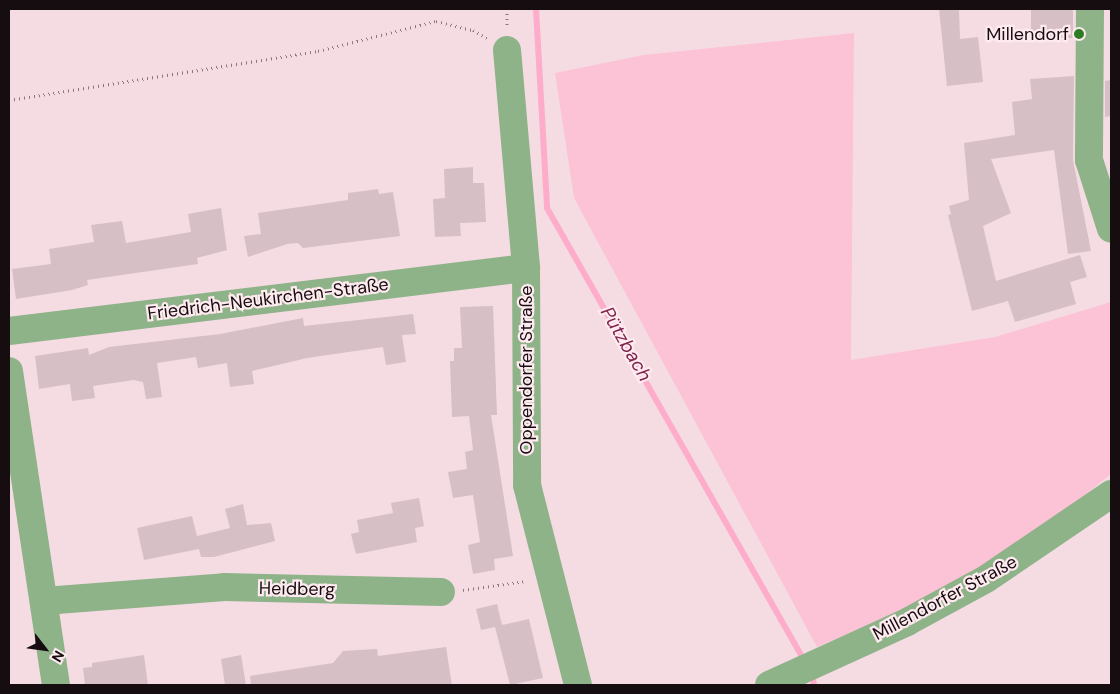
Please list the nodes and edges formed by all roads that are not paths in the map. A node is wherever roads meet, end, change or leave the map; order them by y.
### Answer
1 (1090, 9) edge
2 (507, 50) road end
3 (1111, 229) edge
4 (526, 268) junction
5 (9, 331) edge
6 (9, 371) edge
7 (1111, 494) edge
8 (441, 592) road end
9 (44, 601) junction
10 (56, 685) edge
11 (578, 685) edge
12 (769, 685) edge

1 - 3 street
2 - 4 street, Oppendorfer Straße
4 - 5 street, Friedrich-Neukirchen-Straße
4 - 11 street, Oppendorfer Straße
6 - 9 street
7 - 12 street, Millendorfer Straße
8 - 9 street, Heidberg
9 - 10 street

